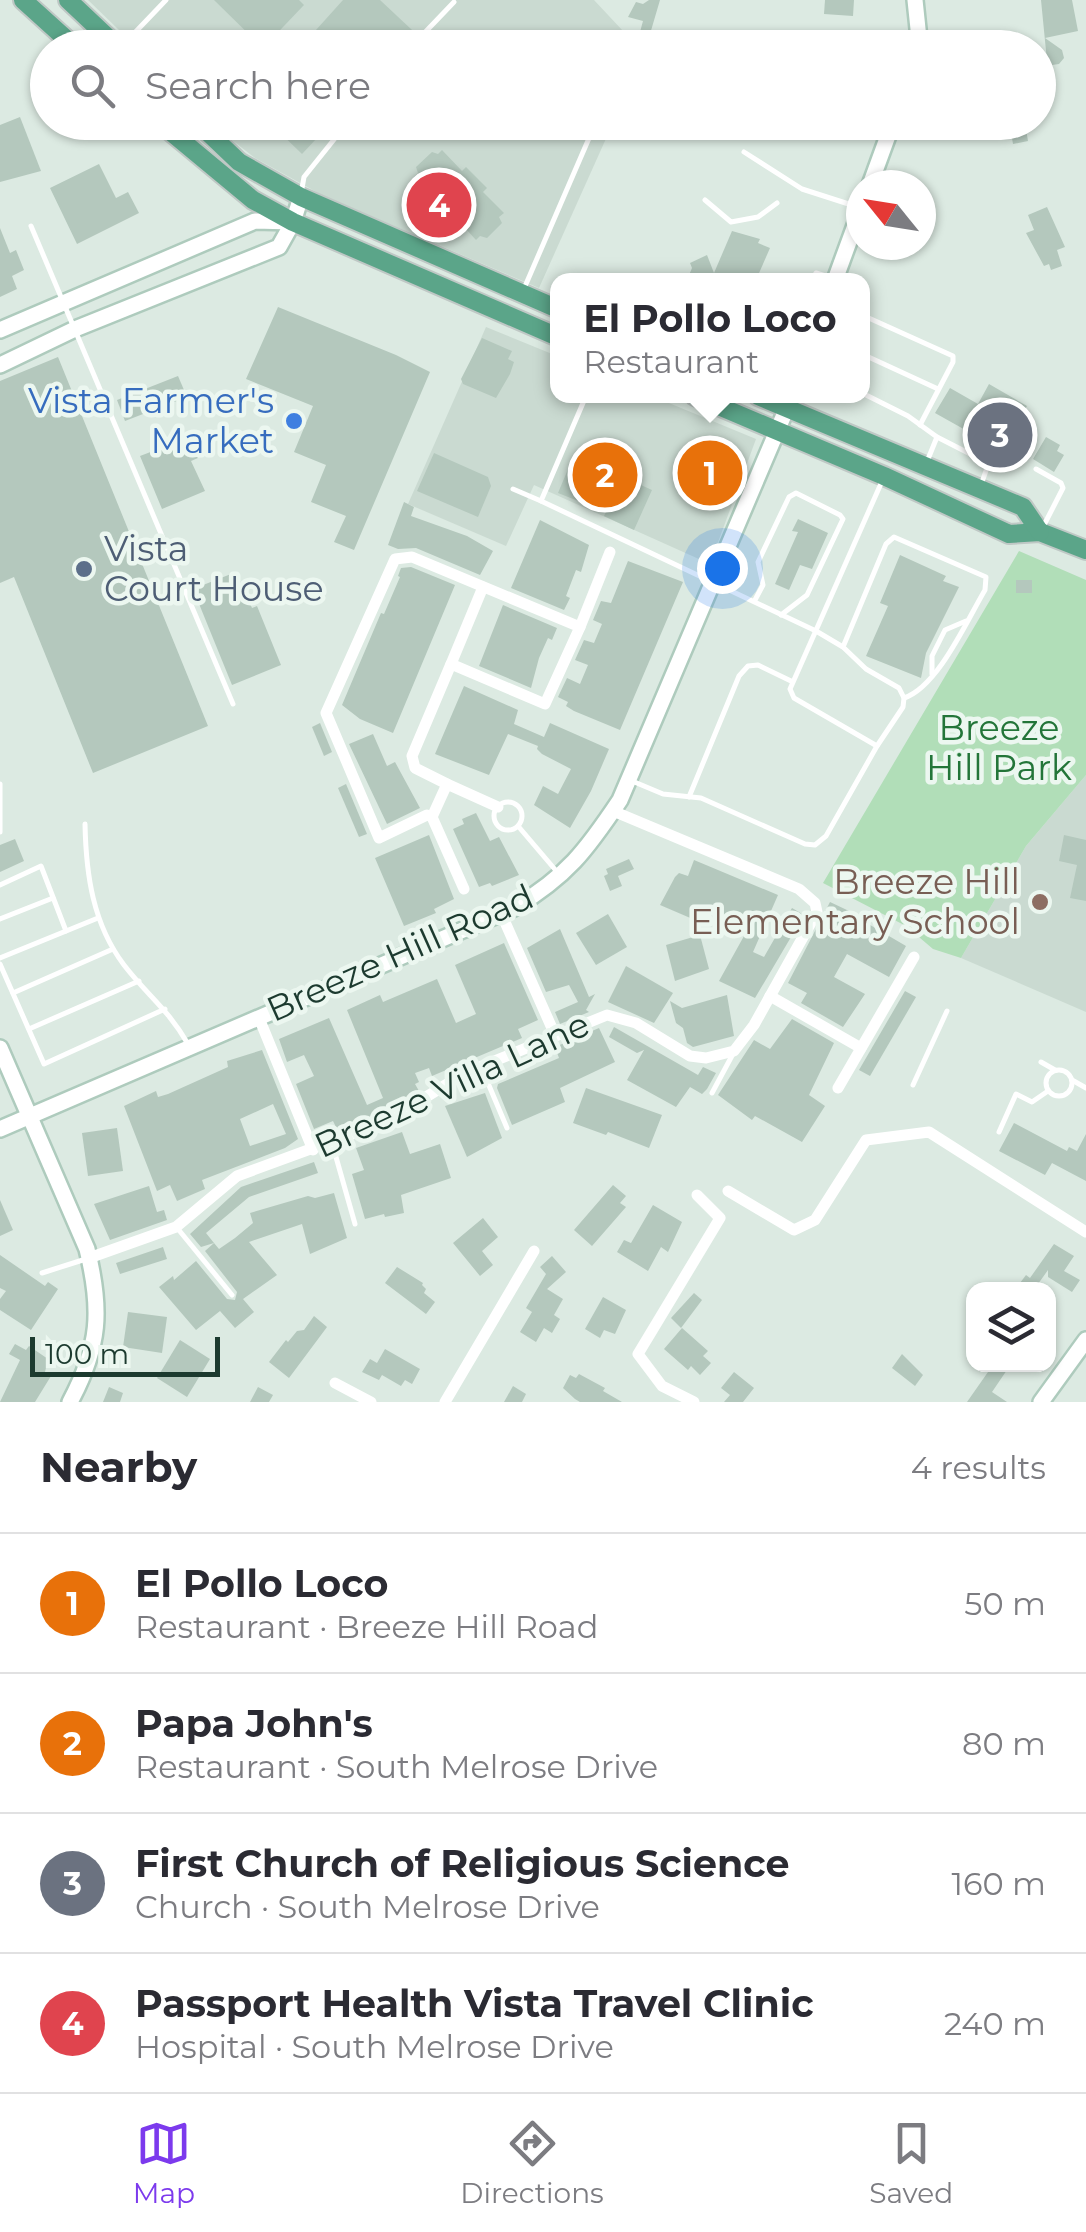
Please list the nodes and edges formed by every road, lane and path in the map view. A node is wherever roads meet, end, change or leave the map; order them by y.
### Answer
1 (23, 0) edge
2 (68, 0) edge
3 (166, 0) edge
4 (915, 0) edge
5 (454, 2) edge
6 (56, 30) edge
7 (100, 30) edge
8 (137, 30) edge
9 (427, 30) edge
10 (920, 30) edge
11 (181, 140) edge
12 (216, 140) edge
13 (333, 140) edge
14 (588, 140) edge
15 (886, 140) edge
16 (744, 152) dead end
17 (875, 170) edge
18 (301, 196) junction
19 (705, 200) dead end
20 (777, 203) dead end
21 (846, 203) edge
22 (293, 222) junction
23 (31, 226) dead end
24 (522, 294) junction
25 (64, 304) junction
26 (550, 306) edge
27 (870, 319) edge
28 (74, 329) junction
29 (0, 330) edge
30 (550, 334) edge
31 (870, 358) edge
32 (0, 366) edge
33 (938, 389) junction
34 (870, 398) edge
35 (583, 403) edge
36 (711, 403) edge
37 (790, 403) edge
38 (792, 403) edge
39 (920, 425) junction
40 (779, 432) junction
41 (937, 437) junction
42 (925, 467) junction
43 (1036, 469) dead end
44 (884, 476) junction
45 (513, 489) dead end
46 (979, 489) junction
47 (541, 501) junction
48 (1040, 532) junction
49 (1086, 550) edge
50 (610, 552) dead end
51 (714, 583) junction
52 (484, 587) junction
53 (755, 600) junction
54 (782, 615) junction
55 (966, 621) junction
56 (580, 627) junction
57 (816, 631) junction
58 (843, 647) junction
59 (451, 664) junction
60 (932, 676) junction
61 (791, 681) junction
62 (904, 698) junction
63 (232, 704) dead end
64 (876, 746) junction
65 (629, 780) junction
66 (0, 784) edge
67 (447, 784) junction
68 (688, 796) junction
69 (0, 805) edge
70 (498, 807) junction
71 (612, 811) junction
72 (432, 817) junction
73 (84, 824) dead end
74 (518, 826) junction
75 (0, 832) edge
76 (560, 876) junction
77 (0, 885) edge
78 (464, 889) dead end
79 (53, 898) junction
80 (501, 913) junction
81 (98, 918) junction
82 (0, 919) edge
83 (66, 930) junction
84 (113, 950) junction
85 (914, 957) dead end
86 (0, 961) edge
87 (139, 981) junction
88 (13, 992) junction
89 (770, 996) junction
90 (165, 1008) junction
91 (948, 1011) dead end
92 (258, 1018) junction
93 (29, 1028) junction
94 (555, 1035) junction
95 (190, 1047) junction
96 (0, 1048) edge
97 (861, 1048) junction
98 (734, 1051) junction
99 (1041, 1062) dead end
100 (481, 1067) junction
101 (1055, 1070) junction
102 (1072, 1080) junction
103 (914, 1085) dead end
104 (838, 1088) dead end
105 (1086, 1088) edge
106 (1048, 1091) junction
107 (712, 1094) dead end
108 (29, 1116) junction
109 (507, 1128) dead end
110 (0, 1129) edge
111 (999, 1132) dead end
112 (332, 1144) junction
113 (314, 1150) junction
114 (728, 1191) dead end
115 (696, 1194) dead end
116 (355, 1224) dead end
117 (176, 1227) junction
118 (1086, 1232) edge
119 (534, 1251) dead end
120 (89, 1258) junction
121 (42, 1273) dead end
122 (232, 1295) dead end
123 (1086, 1340) edge
124 (335, 1382) dead end
125 (70, 1402) edge
126 (371, 1402) edge
127 (444, 1402) edge
128 (694, 1402) edge
129 (1041, 1402) edge

1 - 6 main road
2 - 7 main road
3 - 8 lane
4 - 10 street
5 - 9 lane
11 - 22 main road
12 - 18 main road
13 - 18 lane
14 - 24 lane
15 - 17 street
16 - 21 lane
18 - 22 street
18 - 24 main road
19 - 20 lane
22 - 25 street
22 - 28 street
22 - 30 main road
23 - 25 lane
24 - 26 main road
25 - 28 lane
25 - 29 street
27 - 33 lane
28 - 32 street
28 - 63 lane
31 - 33 lane
33 - 39 lane
34 - 39 lane
35 - 47 lane
36 - 40 main road
37 - 40 street, Breeze Hill Road
38 - 42 main road
39 - 41 lane
40 - 44 main road
40 - 51 street, Breeze Hill Road
41 - 42 lane
41 - 46 lane
42 - 46 main road
43 - 48 lane
44 - 48 main road
44 - 57 lane
45 - 47 lane
46 - 48 main road
47 - 51 lane
48 - 49 main road
50 - 56 street
51 - 53 lane
51 - 65 street, Breeze Hill Road
52 - 56 street
52 - 59 street
52 - 72 street
53 - 54 lane
53 - 54 lane
54 - 57 lane
55 - 58 lane
55 - 60 lane
55 - 60 lane
56 - 59 street
57 - 58 lane
57 - 61 lane
58 - 62 lane
59 - 67 street
60 - 62 lane
61 - 64 lane
61 - 68 lane
62 - 64 lane
64 - 68 lane
65 - 68 lane
65 - 71 street, Breeze Hill Road
66 - 69 lane
67 - 70 street
67 - 72 street
69 - 75 lane
70 - 74 lane
70 - 74 lane
71 - 76 street, Breeze Hill Road
71 - 89 street
72 - 78 street
73 - 81 lane
74 - 76 lane
76 - 80 street, Breeze Hill Road
77 - 79 lane
79 - 82 lane
79 - 83 lane
80 - 92 street, Breeze Hill Road
80 - 94 street
81 - 83 lane
81 - 84 lane
83 - 86 lane
84 - 87 lane
84 - 88 lane
85 - 97 street
86 - 88 lane
87 - 90 lane
87 - 93 lane
88 - 93 lane
89 - 97 street
89 - 98 street
90 - 93 lane
90 - 95 lane
91 - 103 lane
92 - 95 street, Breeze Hill Road
92 - 113 street
94 - 98 street, Breeze Villa Lane
94 - 100 street, Breeze Villa Lane
95 - 108 street, Breeze Hill Road
96 - 108 street
97 - 104 street
98 - 107 lane
99 - 101 lane
100 - 109 lane
100 - 112 street, Breeze Villa Lane
101 - 102 lane
101 - 106 lane
102 - 105 lane
102 - 106 lane
106 - 111 lane
108 - 110 street, Breeze Hill Road
108 - 120 street
112 - 113 street, Breeze Villa Lane
112 - 116 lane
113 - 117 street, Breeze Villa Lane
114 - 118 street
115 - 128 street
117 - 120 street, Breeze Villa Lane
117 - 122 lane
119 - 127 street
120 - 121 lane
120 - 125 street
123 - 129 street
124 - 126 street

